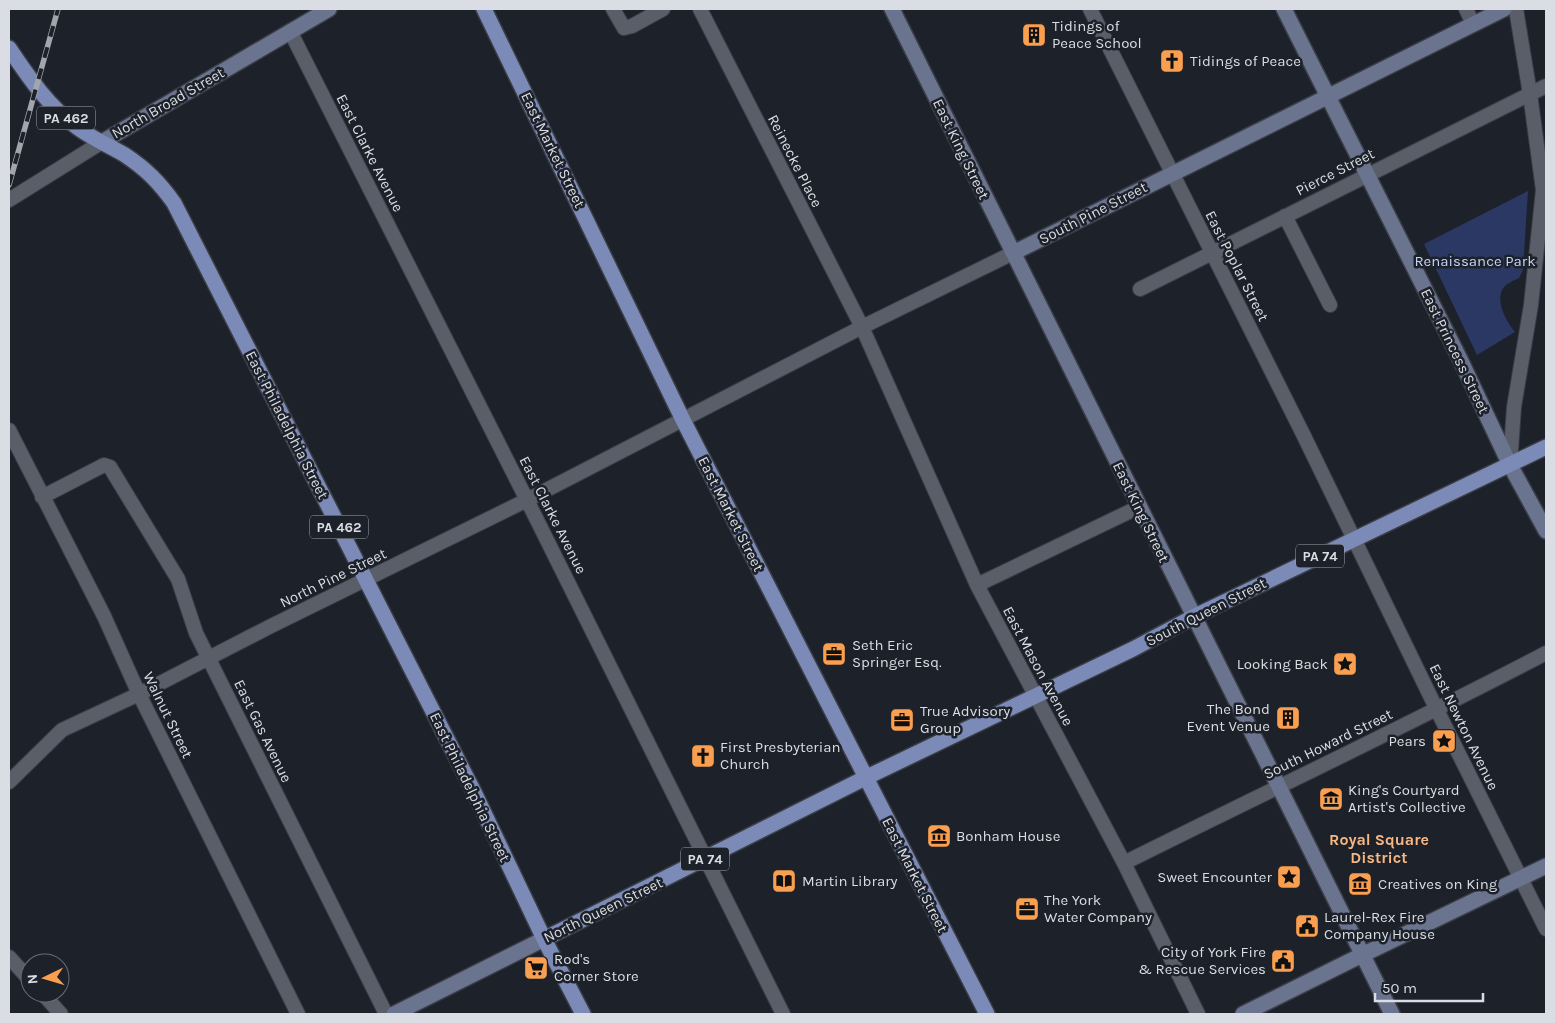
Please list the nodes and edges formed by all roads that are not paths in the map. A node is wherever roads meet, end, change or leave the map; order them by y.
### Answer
1 (329, 9) edge
2 (484, 9) edge
3 (613, 9) edge
4 (663, 9) edge
5 (700, 9) edge
6 (892, 9) edge
7 (1090, 9) edge
8 (1284, 9) edge
9 (1466, 9) edge
10 (1504, 9) edge
11 (1516, 9) edge
12 (1473, 24) junction
13 (290, 31) junction
14 (9, 48) edge
15 (1546, 86) edge
16 (1530, 94) junction
17 (1327, 96) junction
18 (102, 142) junction
19 (1172, 173) junction
20 (1367, 174) junction
21 (9, 200) edge
22 (1285, 216) junction
23 (1212, 252) junction
24 (1013, 253) junction
25 (1140, 289) dead end
26 (1330, 305) dead end
27 (862, 327) junction
28 (684, 420) junction
29 (9, 430) edge
30 (1546, 447) edge
31 (1510, 465) junction
32 (42, 497) junction
33 (527, 500) junction
34 (1139, 507) junction
35 (1546, 531) edge
36 (1354, 539) junction
37 (365, 580) junction
38 (977, 585) junction
39 (1193, 617) junction
40 (1546, 653) edge
41 (209, 659) junction
42 (139, 694) junction
43 (1035, 697) junction
44 (1437, 710) junction
45 (865, 778) junction
46 (9, 782) edge
47 (1278, 786) junction
48 (705, 859) junction
49 (1124, 863) junction
50 (1546, 866) edge
51 (1522, 879) junction
52 (1546, 929) edge
53 (544, 939) junction
54 (1362, 955) junction
55 (9, 957) edge
56 (20, 969) edge
57 (51, 1003) edge
58 (61, 1014) edge
59 (298, 1014) edge
60 (386, 1014) edge
61 (394, 1014) edge
62 (583, 1014) edge
63 (783, 1014) edge
64 (987, 1014) edge
65 (1198, 1014) edge
66 (1243, 1014) edge
67 (1392, 1014) edge

1 - 13 street, North Broad Street
2 - 28 main road, East Market Street
3 - 4 street
5 - 27 street, Reinecke Place
6 - 24 street, East King Street
7 - 19 street, East Poplar Street
8 - 17 street, East Princess Street
9 - 12 street
10 - 12 street, South Pine Street
11 - 16 street
12 - 17 street, South Pine Street
13 - 18 street, North Broad Street
13 - 33 street, East Clarke Avenue
14 - 18 main road, East Philadelphia Street / PA 462
15 - 16 street, Pierce Street
16 - 20 street, Pierce Street
16 - 31 street
17 - 19 street, South Pine Street
17 - 20 street, East Princess Street
18 - 21 street, North Broad Street
18 - 37 main road, East Philadelphia Street / PA 462
19 - 23 street, East Poplar Street
19 - 24 street, South Pine Street
20 - 22 street, Pierce Street
20 - 31 street, East Princess Street
22 - 23 street, Pierce Street
22 - 26 street
23 - 25 street, Pierce Street
23 - 36 street, East Poplar Street
24 - 27 street, South Pine Street
24 - 34 street, East King Street
27 - 28 street, South Pine Street
27 - 38 street, East Mason Avenue
28 - 33 street, North Pine Street
28 - 45 main road, East Market Street
29 - 32 street, Walnut Street
30 - 31 main road, South Queen Street / PA 74
31 - 35 street, East Princess Street
31 - 36 main road, South Queen Street / PA 74
32 - 41 street, East Gas Avenue
32 - 42 street, Walnut Street
33 - 37 street, North Pine Street
33 - 48 street, East Clarke Avenue
34 - 38 street
34 - 39 street, East King Street
36 - 39 main road, South Queen Street / PA 74
36 - 44 street, East Newton Avenue
37 - 41 street, North Pine Street
37 - 53 main road, East Philadelphia Street / PA 462
38 - 43 street, East Mason Avenue
39 - 43 main road, South Queen Street / PA 74
39 - 47 street, East King Street
40 - 44 street, South Howard Street
41 - 42 street, North Pine Street
41 - 60 street, East Gas Avenue
42 - 46 street, North Pine Street
42 - 59 street, Walnut Street
43 - 45 main road, South Queen Street / PA 74
43 - 49 street, East Mason Avenue
44 - 47 street, South Howard Street
44 - 51 street, East Newton Avenue
45 - 48 main road, North Queen Street / PA 74
45 - 64 main road, East Market Street
47 - 49 street, South Howard Street
47 - 54 street, East King Street
48 - 53 main road, North Queen Street / PA 74
48 - 63 street, East Clarke Avenue
49 - 65 street, East Mason Avenue
50 - 51 street
51 - 52 street, East Newton Avenue
51 - 54 street
53 - 61 street, North Queen Street
53 - 62 main road, East Philadelphia Street
54 - 66 street
54 - 67 street, East King Street
55 - 56 street
57 - 58 street

